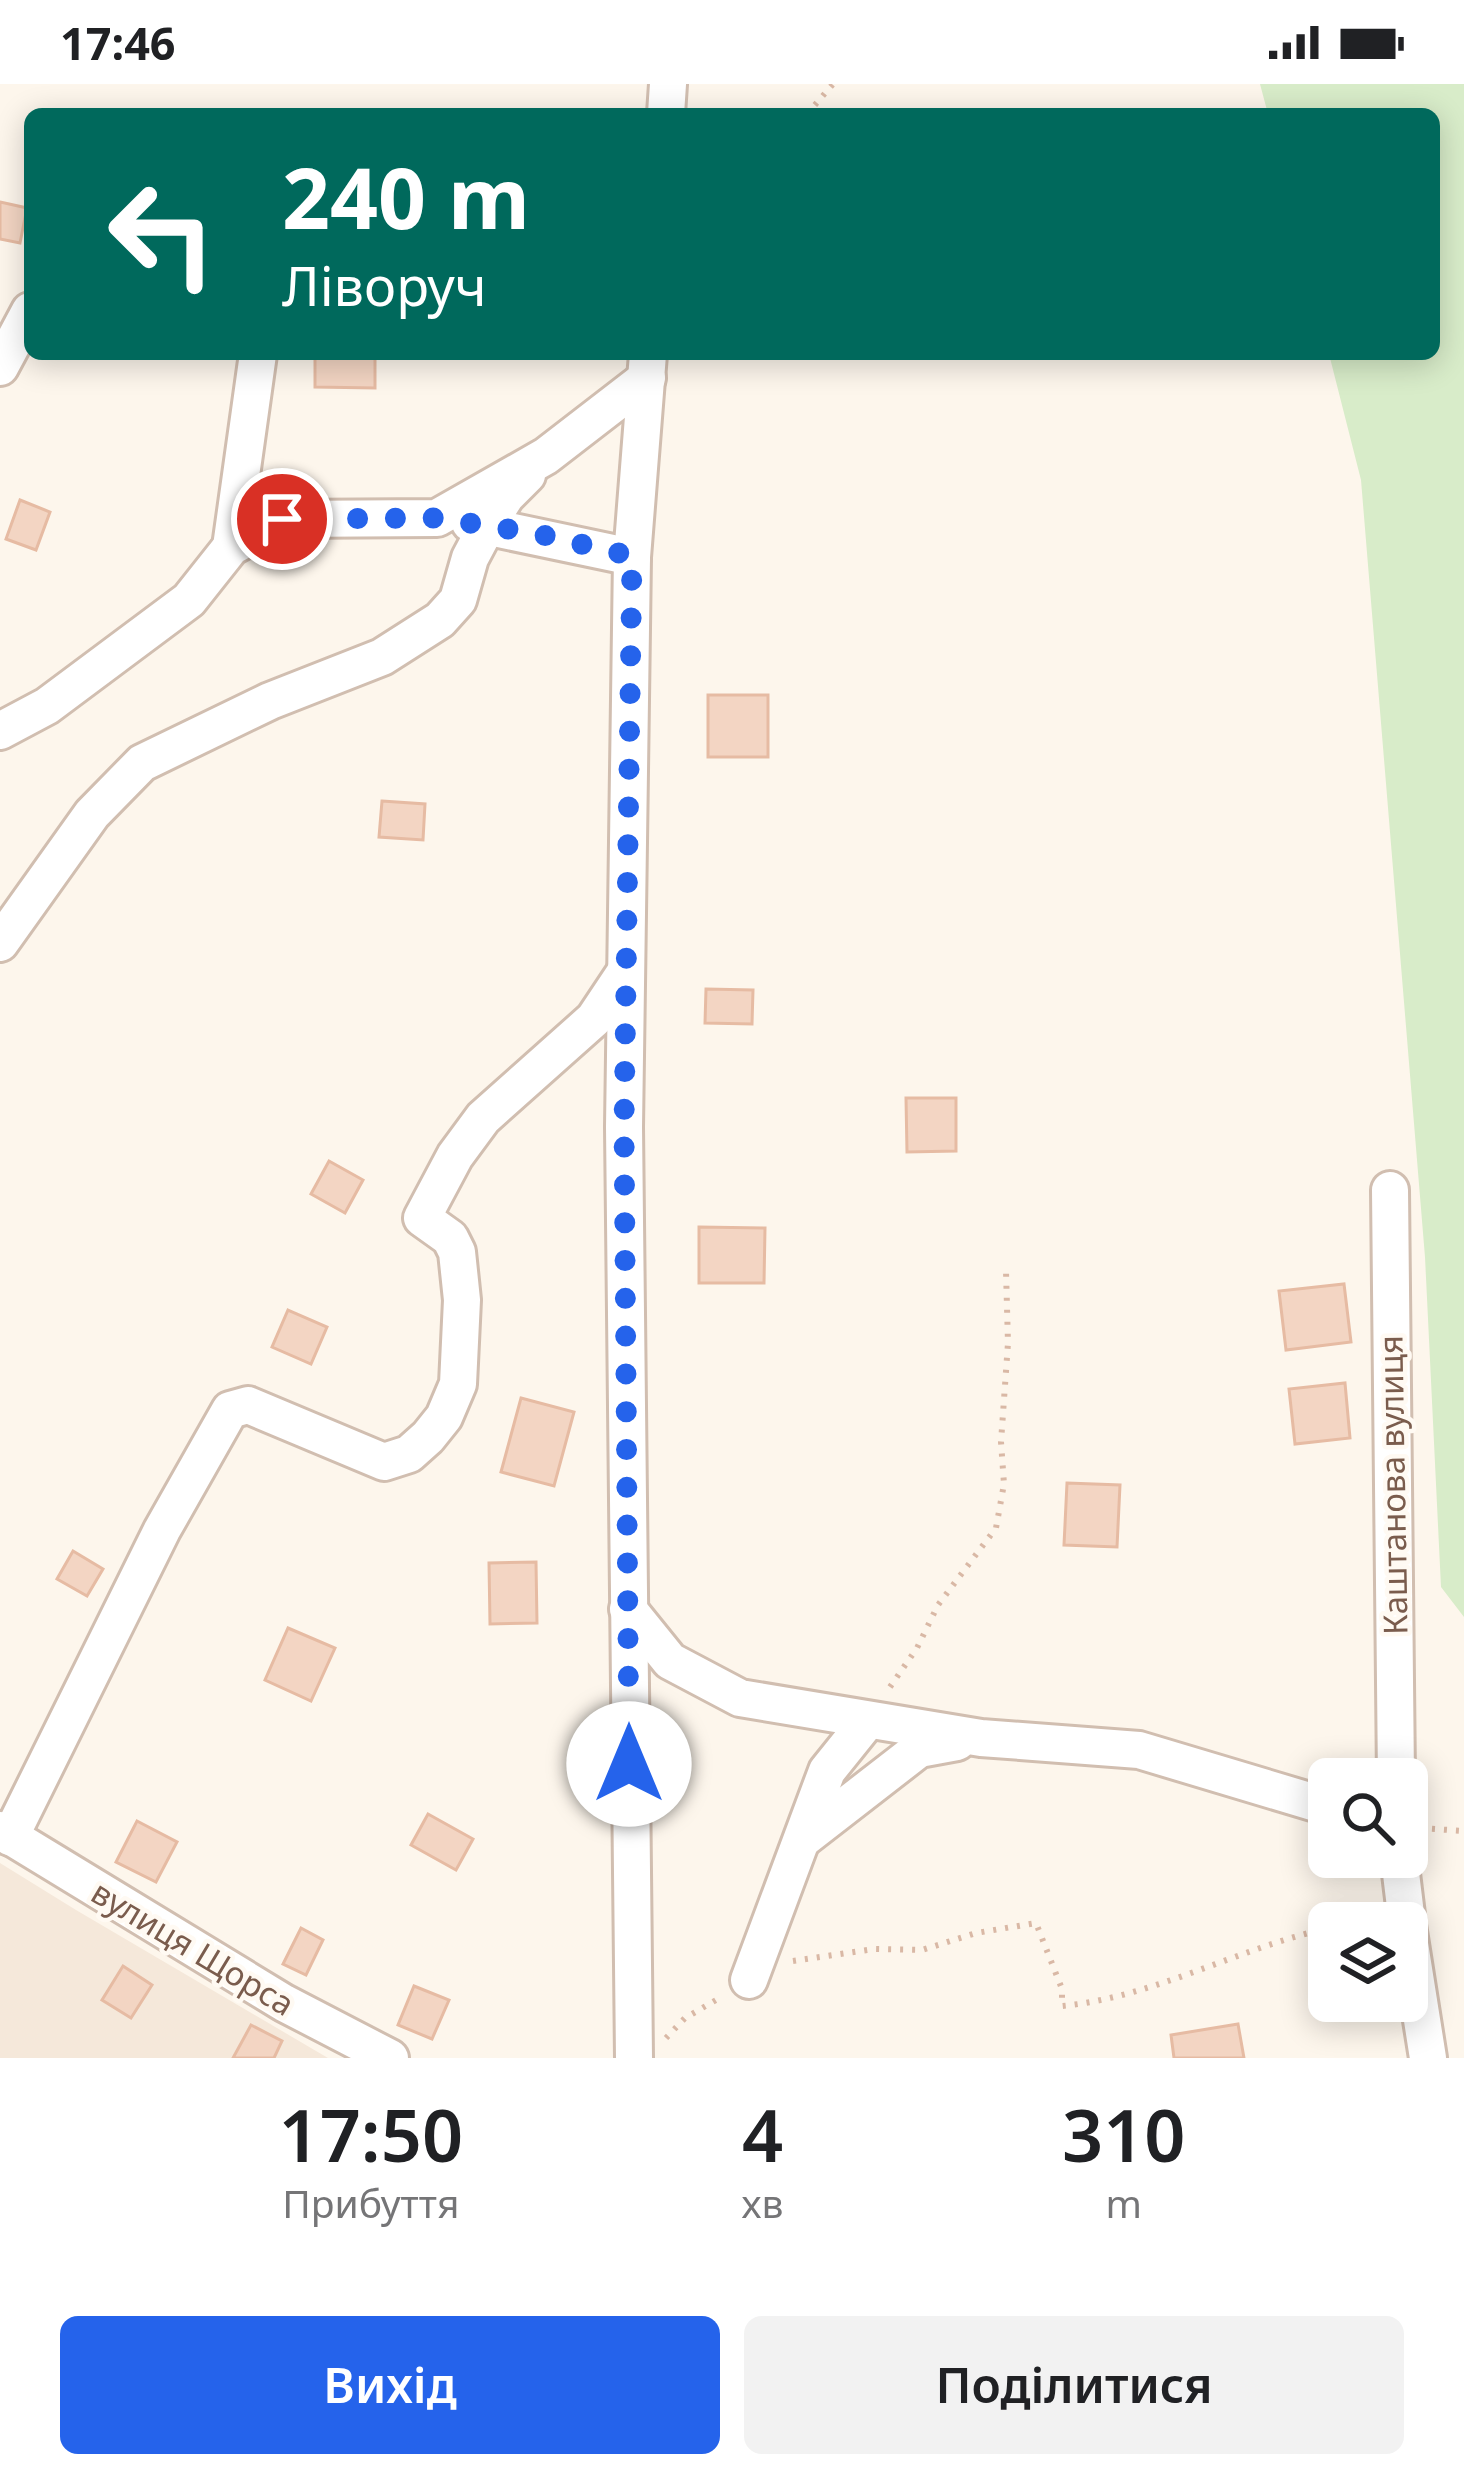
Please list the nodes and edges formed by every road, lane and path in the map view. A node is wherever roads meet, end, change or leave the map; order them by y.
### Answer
1 (833, 84) edge
2 (812, 108) edge
3 (24, 322) edge
4 (257, 360) edge
5 (648, 366) edge
6 (0, 367) edge
7 (546, 456) junction
8 (437, 518) junction
9 (487, 526) junction
10 (231, 548) junction
11 (632, 556) junction
12 (0, 731) edge
13 (0, 943) edge
14 (626, 971) junction
15 (1390, 1190) dead end
16 (1006, 1271) dead end
17 (628, 1609) junction
18 (868, 1720) junction
19 (981, 1738) junction
20 (1396, 1758) edge
21 (1308, 1802) edge
22 (1428, 1829) edge
23 (1464, 1831) edge
24 (5, 1833) edge
25 (801, 1841) junction
26 (1308, 1933) edge
27 (749, 1980) junction
28 (1423, 2022) edge
29 (647, 2051) edge
30 (390, 2058) edge
31 (1429, 2058) edge

1 - 2 path
3 - 6 street
4 - 10 street
5 - 7 street
5 - 11 street
7 - 8 street
7 - 9 street
8 - 9 street
8 - 10 street
9 - 11 street
9 - 13 street
10 - 12 street
11 - 14 street
14 - 17 street
14 - 24 street
15 - 20 street, Каштанова вулиця
16 - 18 path
17 - 18 street
17 - 29 street
18 - 19 street
18 - 25 street
19 - 21 street
19 - 25 street
22 - 23 path
24 - 30 street, вулиця Щорса
25 - 27 street
26 - 27 path
27 - 29 path
28 - 31 street

